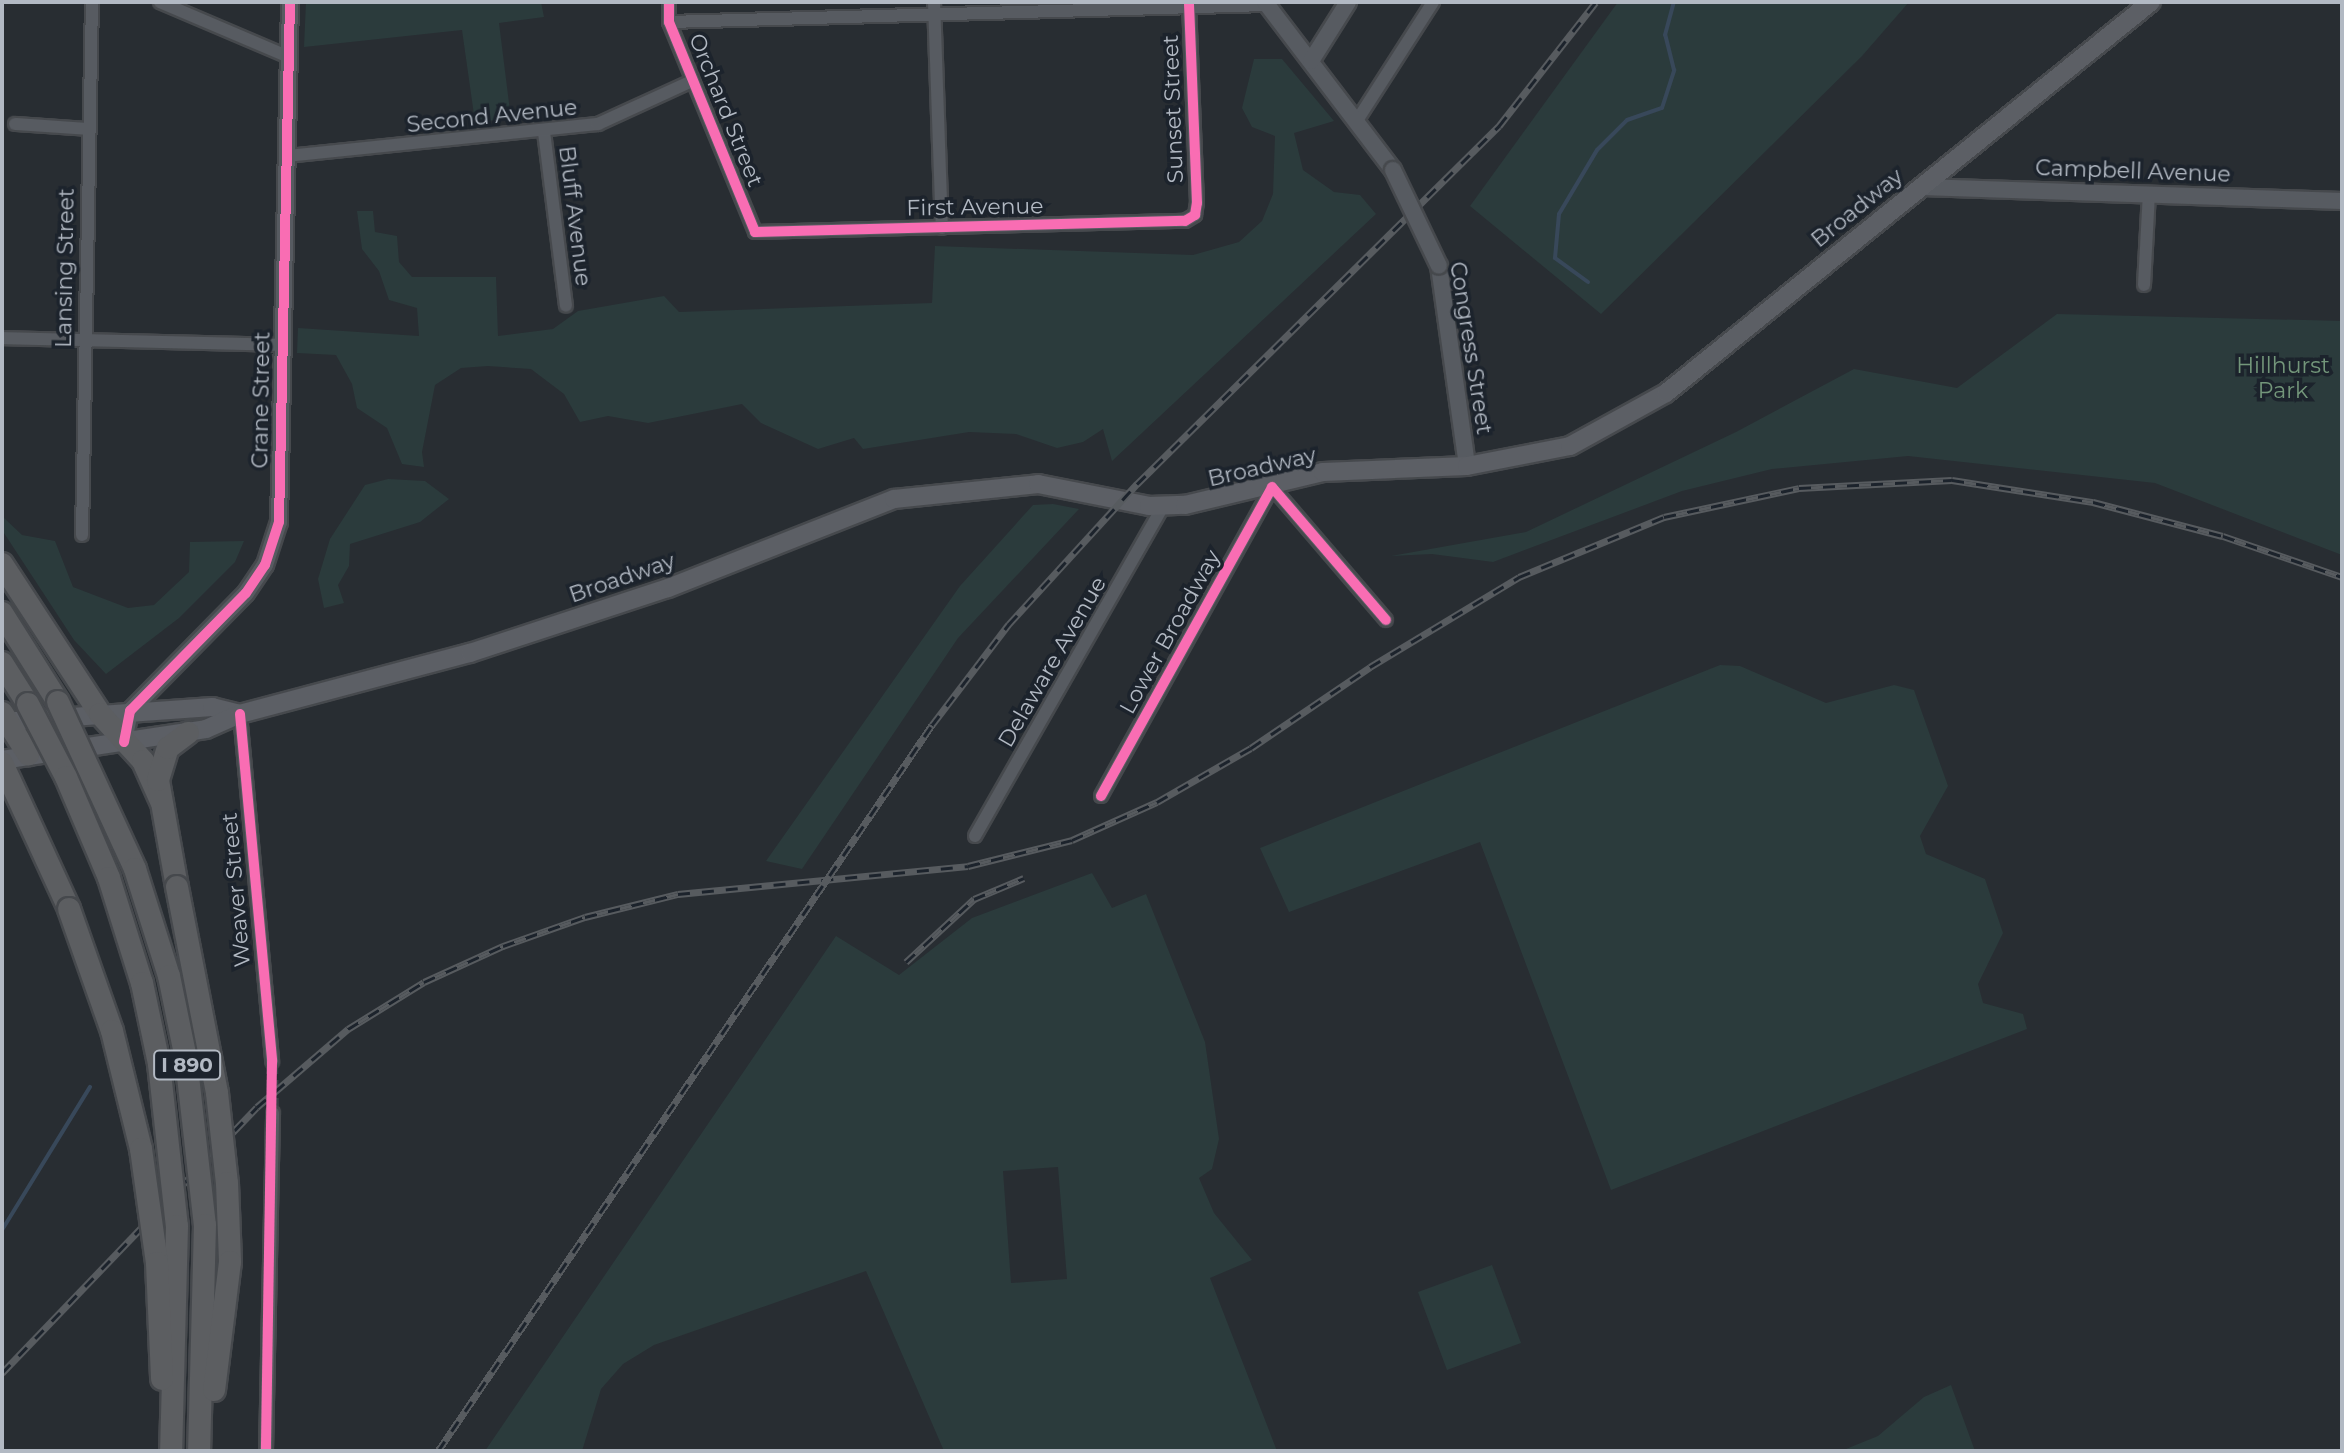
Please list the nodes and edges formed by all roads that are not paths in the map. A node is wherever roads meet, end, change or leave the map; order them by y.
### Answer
1 (92, 2) edge
2 (160, 2) edge
3 (290, 2) edge
4 (669, 2) edge
5 (1348, 2) edge
6 (1433, 2) edge
7 (2151, 2) edge
8 (1266, 4) edge
9 (1189, 5) edge
10 (934, 8) edge
11 (669, 22) junction
12 (289, 57) junction
13 (1311, 61) junction
14 (692, 81) junction
15 (1358, 119) junction
16 (15, 124) dead end
17 (88, 129) junction
18 (544, 132) junction
19 (287, 156) junction
20 (1922, 187) junction
21 (2149, 193) junction
22 (2342, 201) edge
23 (1195, 215) joint
24 (942, 228) junction
25 (755, 232) joint
26 (2144, 285) dead end
27 (566, 306) dead end
28 (2, 338) edge
29 (82, 341) junction
30 (281, 345) junction
31 (1467, 466) junction
32 (1272, 487) junction
33 (1163, 507) junction
34 (82, 535) dead end
35 (2, 564) edge
36 (2, 613) edge
37 (1386, 620) dead end
38 (2, 663) edge
39 (130, 711) junction
40 (100, 714) junction
41 (240, 714) junction
42 (3, 718) edge
43 (188, 733) junction
44 (124, 742) junction
45 (2, 751) edge
46 (28, 754) junction
47 (2, 761) edge
48 (2, 786) edge
49 (1101, 796) dead end
50 (161, 801) junction
51 (21, 803) junction
52 (975, 836) dead end
53 (272, 1062) tunnel mouth
54 (273, 1113) tunnel mouth
55 (164, 1451) edge
56 (171, 1451) edge
57 (199, 1451) edge
58 (206, 1451) edge
59 (266, 1451) edge

1 - 17 street, Lansing Street
2 - 12 street
3 - 12 street, Crane Street
4 - 11 street, Orchard Street
5 - 13 street
6 - 15 street
7 - 20 main road, Broadway
8 - 9 street
8 - 13 street, Congress Street
9 - 10 street
9 - 23 street, Sunset Street
10 - 11 street
10 - 24 street
11 - 14 street, Orchard Street
12 - 19 street, Crane Street
13 - 15 street, Congress Street
14 - 18 street, Second Avenue
14 - 25 street, Orchard Street
15 - 31 street, Congress Street, bridge
16 - 17 street
17 - 29 street, Lansing Street
18 - 19 street, Second Avenue
18 - 27 street, Bluff Avenue
19 - 30 street, Crane Street
20 - 21 street, Campbell Avenue
20 - 31 main road, Broadway
21 - 22 street, Campbell Avenue
21 - 26 street
23 - 24 street, First Avenue
24 - 25 street, First Avenue
28 - 29 street
29 - 30 street
29 - 34 street, Lansing Street
30 - 39 street, Crane Street
31 - 32 main road, Broadway
32 - 33 main road, Broadway
32 - 37 street
32 - 49 street, Lower Broadway
33 - 41 main road, Broadway
33 - 52 street, Delaware Avenue
35 - 40 highway
36 - 57 highway, I 890, bridge
38 - 56 highway, I 890, bridge
39 - 40 main road, Broadway
39 - 41 main road, Broadway
39 - 44 street
40 - 42 main road, Broadway
40 - 44 highway
41 - 43 main road, Broadway
41 - 53 street, Weaver Street
42 - 45 highway
42 - 46 highway
43 - 44 main road, Broadway
43 - 50 highway
44 - 46 main road, Broadway
44 - 50 highway
46 - 47 main road, Broadway
47 - 51 highway
48 - 51 highway
50 - 58 highway, bridge
51 - 55 highway, bridge
54 - 59 street

